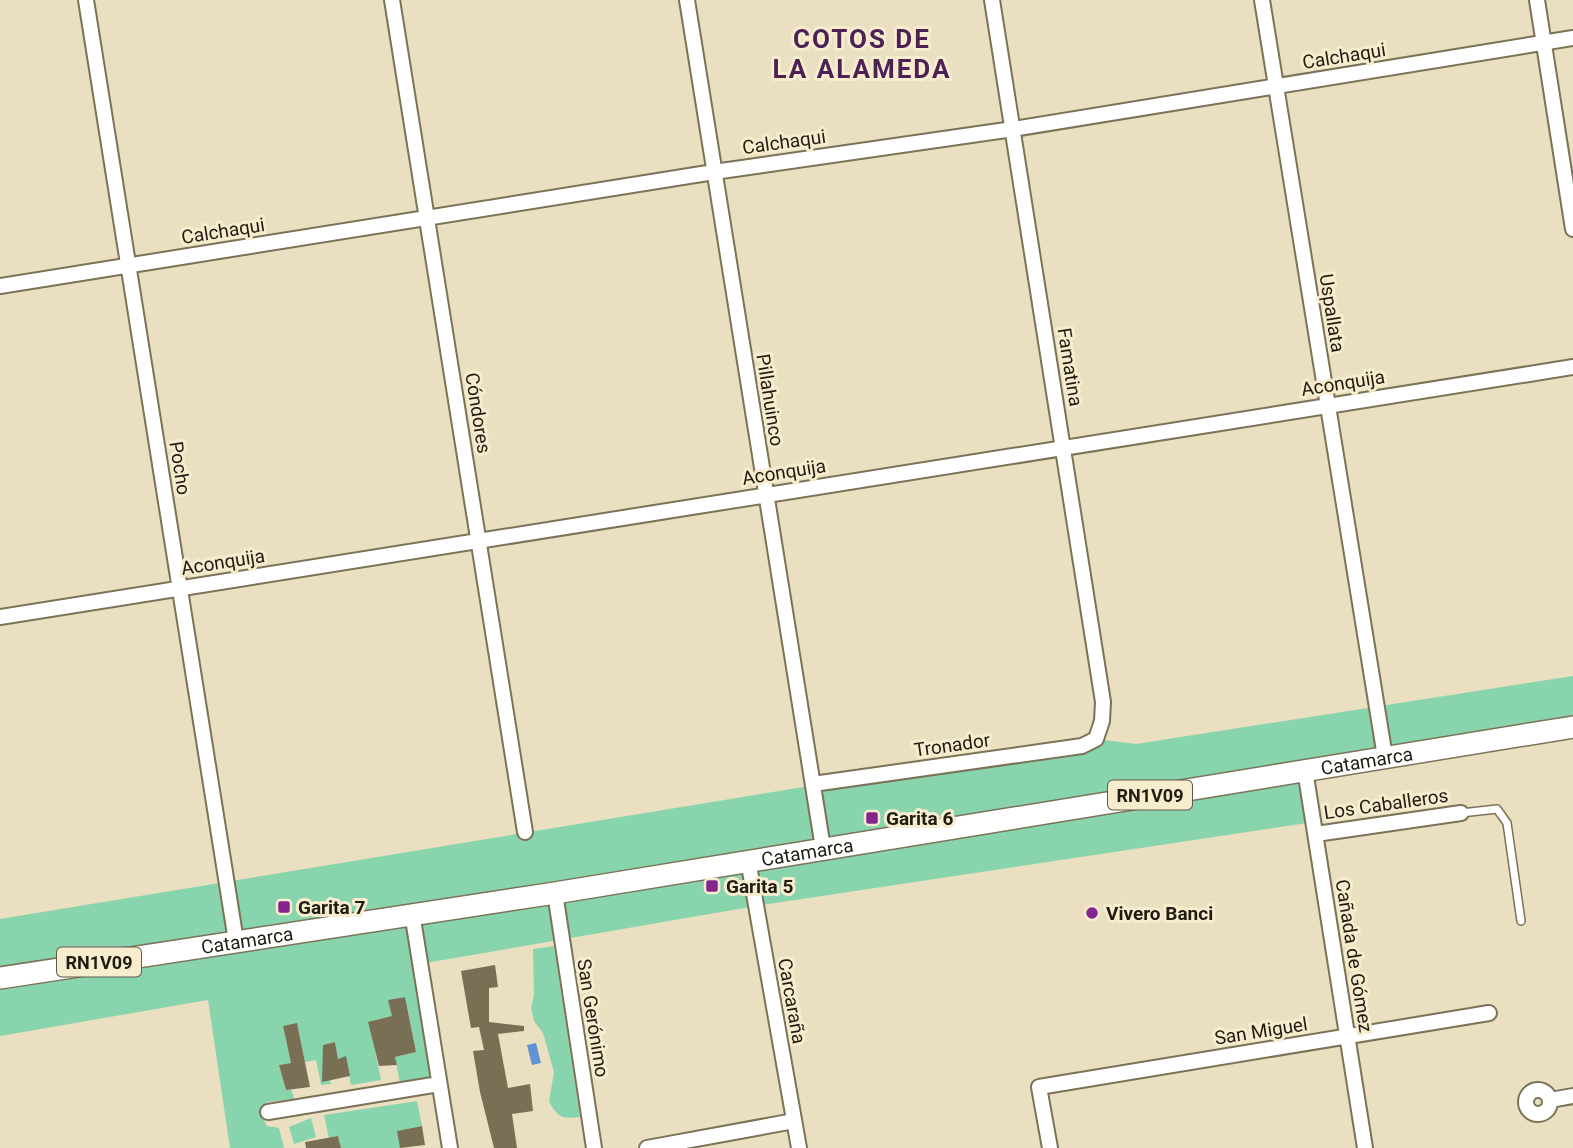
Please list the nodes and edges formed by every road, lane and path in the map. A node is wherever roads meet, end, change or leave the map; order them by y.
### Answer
1 (86, 0) edge
2 (392, 0) edge
3 (687, 0) edge
4 (992, 0) edge
5 (1262, 0) edge
6 (1537, 0) edge
7 (1573, 38) edge
8 (1544, 42) junction
9 (1275, 86) junction
10 (1013, 129) junction
11 (714, 172) junction
12 (427, 218) junction
13 (1573, 229) edge
14 (128, 265) junction
15 (0, 286) edge
16 (1573, 367) edge
17 (1328, 404) junction
18 (1064, 449) junction
19 (766, 494) junction
20 (479, 540) junction
21 (180, 588) junction
22 (0, 617) edge
23 (1573, 727) edge
24 (1096, 739) joint
25 (1385, 757) junction
26 (1305, 770) junction
27 (813, 785) junction
28 (1461, 813) joint
29 (525, 832) dead end
30 (1316, 834) junction
31 (823, 848) junction
32 (748, 860) junction
33 (555, 893) junction
34 (412, 914) junction
35 (1521, 921) dead end
36 (236, 941) junction
37 (0, 978) edge
38 (1489, 1013) dead end
39 (1347, 1036) junction
40 (439, 1084) junction
41 (1573, 1097) edge
42 (1550, 1100) dead end
43 (268, 1112) dead end
44 (794, 1121) junction
45 (450, 1148) edge
46 (594, 1148) edge
47 (647, 1148) edge
48 (799, 1148) edge
49 (1049, 1148) edge
50 (1365, 1148) edge

1 - 14 street, Pocho
2 - 12 street, Cóndores
3 - 11 street, Pillahuinco
4 - 10 street, Famatina
5 - 9 street, Uspallata
6 - 8 street
7 - 8 street, Calchaqui
8 - 9 street, Calchaqui
8 - 13 street
9 - 10 street, Calchaqui
9 - 17 street, Uspallata
10 - 11 street, Calchaqui
10 - 18 street, Famatina
11 - 12 street, Calchaqui
11 - 19 street, Pillahuinco
12 - 14 street, Calchaqui
12 - 20 street, Cóndores
14 - 15 street, Calchaqui
14 - 21 street, Pocho
16 - 17 street, Aconquija
17 - 18 street, Aconquija
17 - 25 street, Uspallata
18 - 19 street, Aconquija
18 - 24 street, Famatina
19 - 20 street, Aconquija
19 - 27 street, Pillahuinco
20 - 21 street, Aconquija
20 - 29 street, Cóndores
21 - 22 street, Aconquija
21 - 36 street, Pocho
23 - 25 main road, Catamarca / RN1V09
24 - 27 street, Tronador
25 - 26 main road, Catamarca / RN1V09
26 - 30 street, Cañada de Gómez
26 - 31 main road, Catamarca / RN1V09
27 - 31 street, Pillahuinco
28 - 30 street, Los Caballeros
28 - 35 lane
30 - 39 street, Cañada de Gómez
31 - 32 main road, Catamarca / RN1V09
32 - 33 main road, Catamarca / RN1V09
32 - 44 street, Carcaraña
33 - 34 main road, Catamarca / RN1V09
33 - 46 street, San Gerónimo
34 - 36 main road, Catamarca / RN1V09
34 - 40 street
36 - 37 main road, Catamarca / RN1V09
38 - 39 street, San Miguel
39 - 49 street, San Miguel
39 - 50 street, Cañada de Gómez
40 - 43 street
40 - 45 street
41 - 42 street
44 - 47 street
44 - 48 street, Carcaraña

